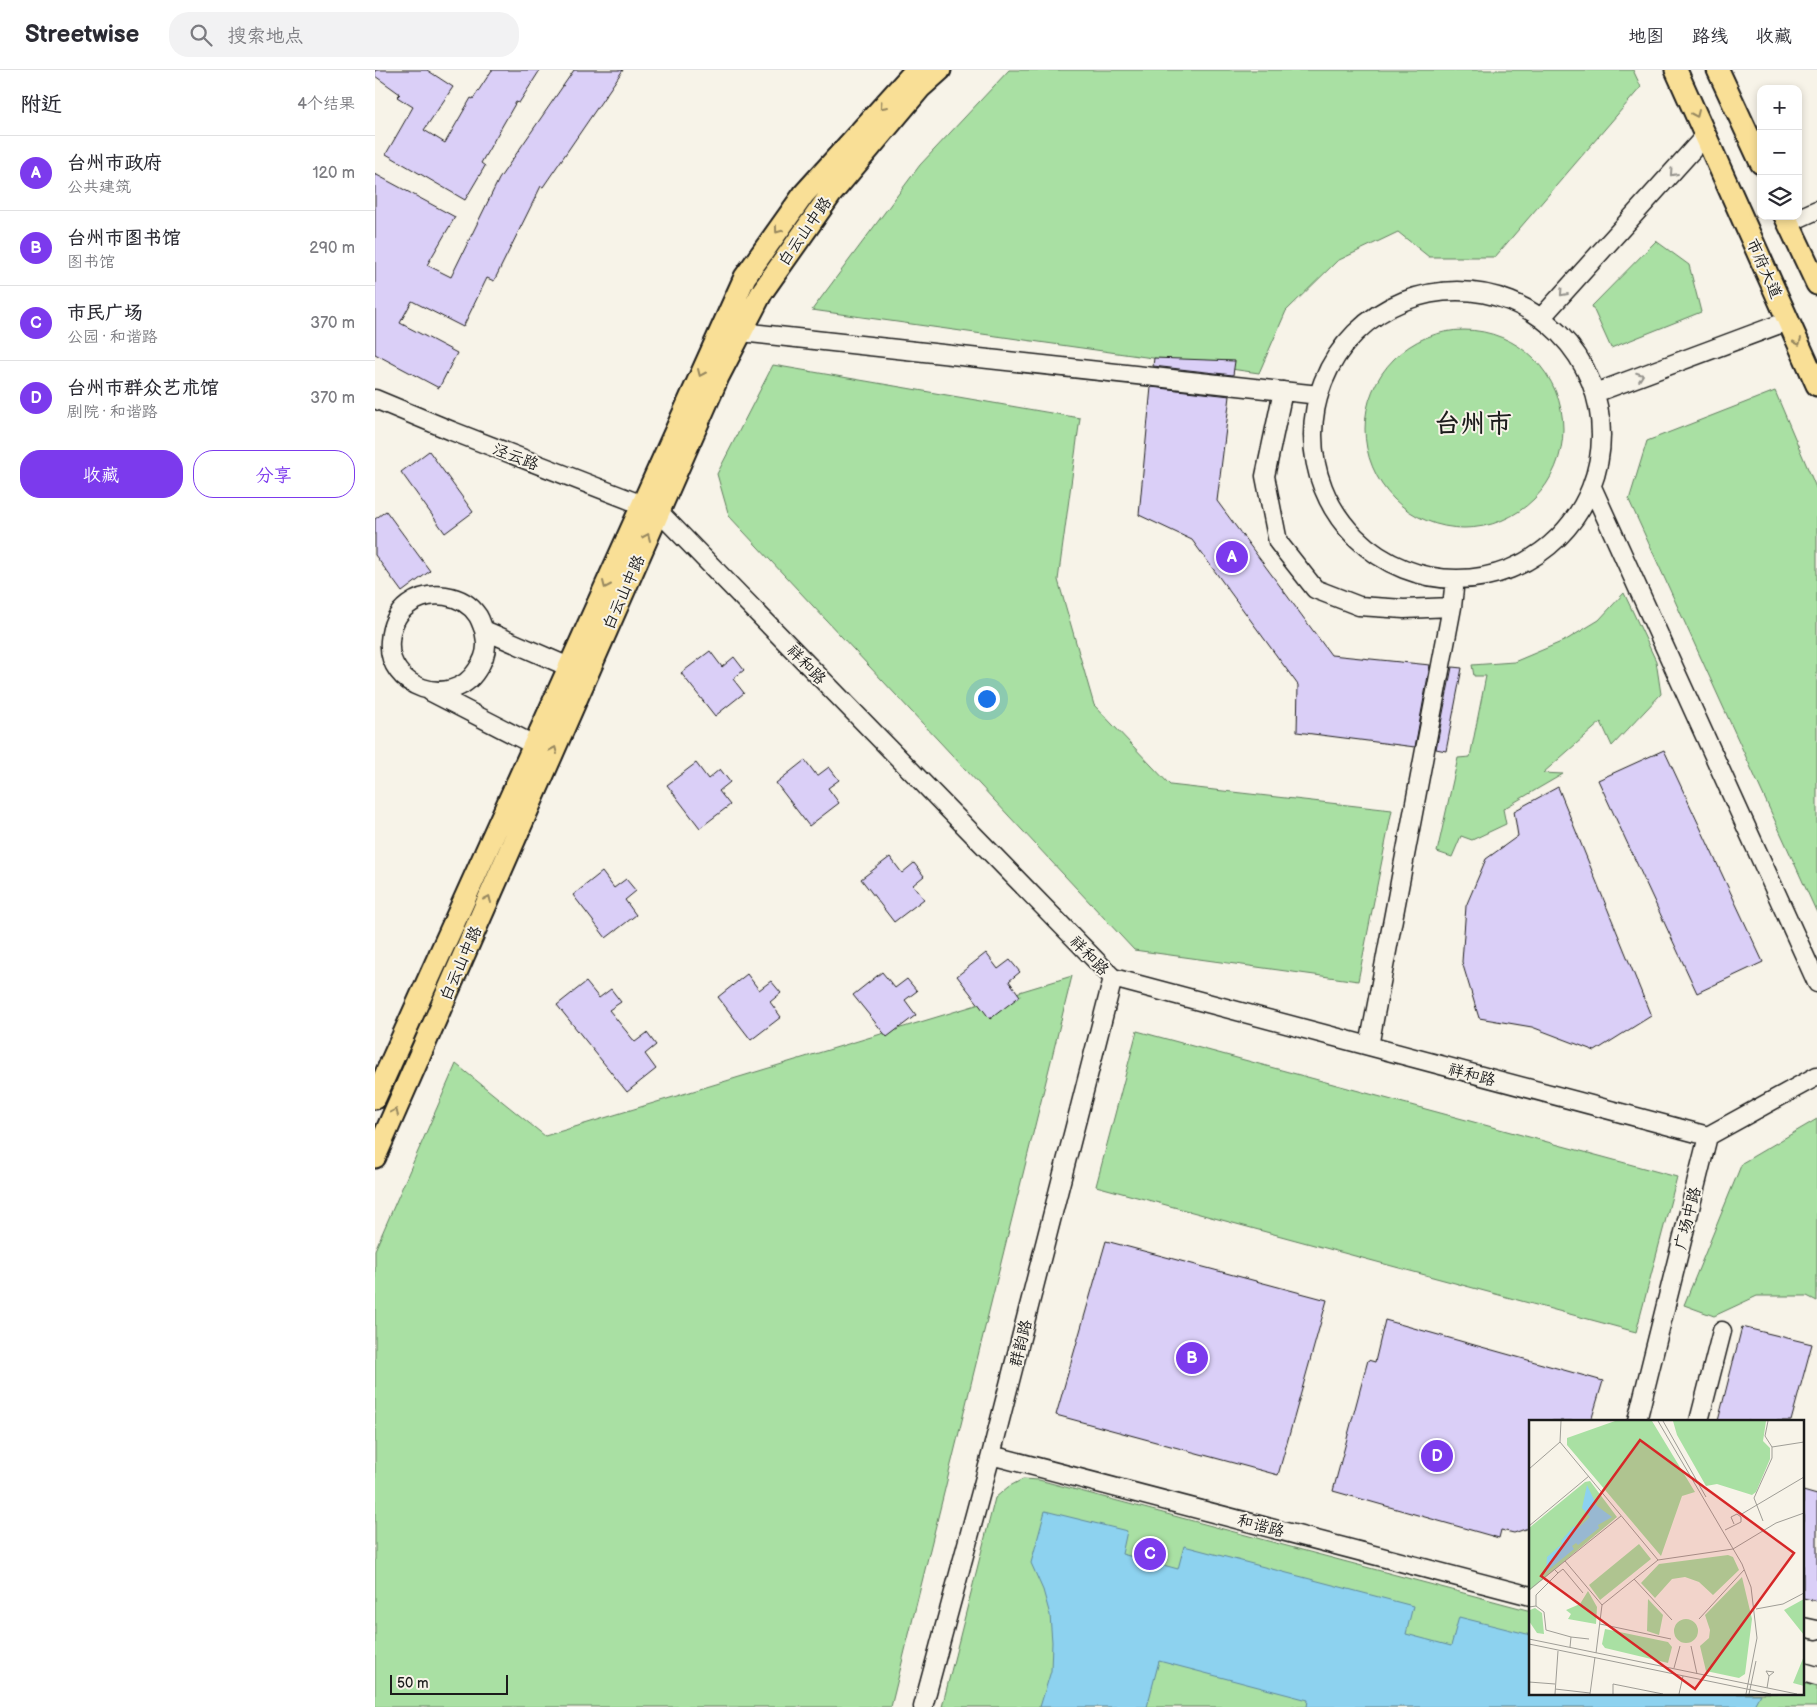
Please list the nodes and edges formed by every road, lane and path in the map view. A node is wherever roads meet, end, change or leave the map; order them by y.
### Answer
1 (916, 70) edge
2 (940, 70) edge
3 (1676, 70) edge
4 (1718, 70) edge
5 (1705, 136) junction
6 (1757, 154) edge
7 (1817, 210) edge
8 (1802, 214) edge
9 (1787, 220) edge
10 (1817, 284) edge
11 (1541, 318) junction
12 (1789, 321) junction
13 (741, 332) junction
14 (1817, 385) edge
15 (1283, 391) junction
16 (1595, 393) junction
17 (1319, 395) junction
18 (375, 399) edge
19 (1592, 487) junction
20 (650, 508) junction
21 (1455, 579) junction
22 (1452, 607) junction
23 (383, 628) edge
24 (484, 630) junction
25 (569, 667) junction
26 (431, 691) junction
27 (534, 745) junction
28 (1113, 978) junction
29 (1817, 983) edge
30 (1369, 1046) junction
31 (1817, 1076) edge
32 (375, 1098) edge
33 (1708, 1136) junction
34 (375, 1157) edge
35 (1722, 1331) dead end
36 (1637, 1420) edge
37 (1699, 1420) edge
38 (991, 1455) junction
39 (1529, 1595) edge
40 (923, 1707) edge

1 -> 20 main road, 白云山中路
2 - 13 main road, 白云山中路
3 -> 5 main road, 市府大道
4 - 6 main road
5 -> 11 street
5 - 12 main road, 市府大道
7 - 8 street
9 - 10 main road
11 - 16 street
11 - 17 street
12 -> 14 main road, 市府大道
16 -> 12 street
13 - 15 street
13 - 20 main road, 白云山中路
15 - 17 street
15 - 22 street
16 - 19 street
17 - 21 street
18 - 20 street, 泾云路
19 - 21 street
19 - 29 street
20 -> 25 main road, 白云山中路
20 - 28 street, 祥和路
34 -> 20 main road, 白云山中路
21 - 22 street
22 - 30 street
23 - 24 street
23 - 26 street
24 - 25 street
24 - 26 street
25 - 27 main road, 白云山中路
26 - 27 street
27 - 32 main road, 白云山中路
28 - 30 street, 祥和路
28 - 38 street, 群韵路
30 - 33 street, 祥和路
31 - 33 street
33 - 36 street, 广场中路
35 - 37 street
38 - 39 street, 和谐路
38 - 40 street, 群韵路

